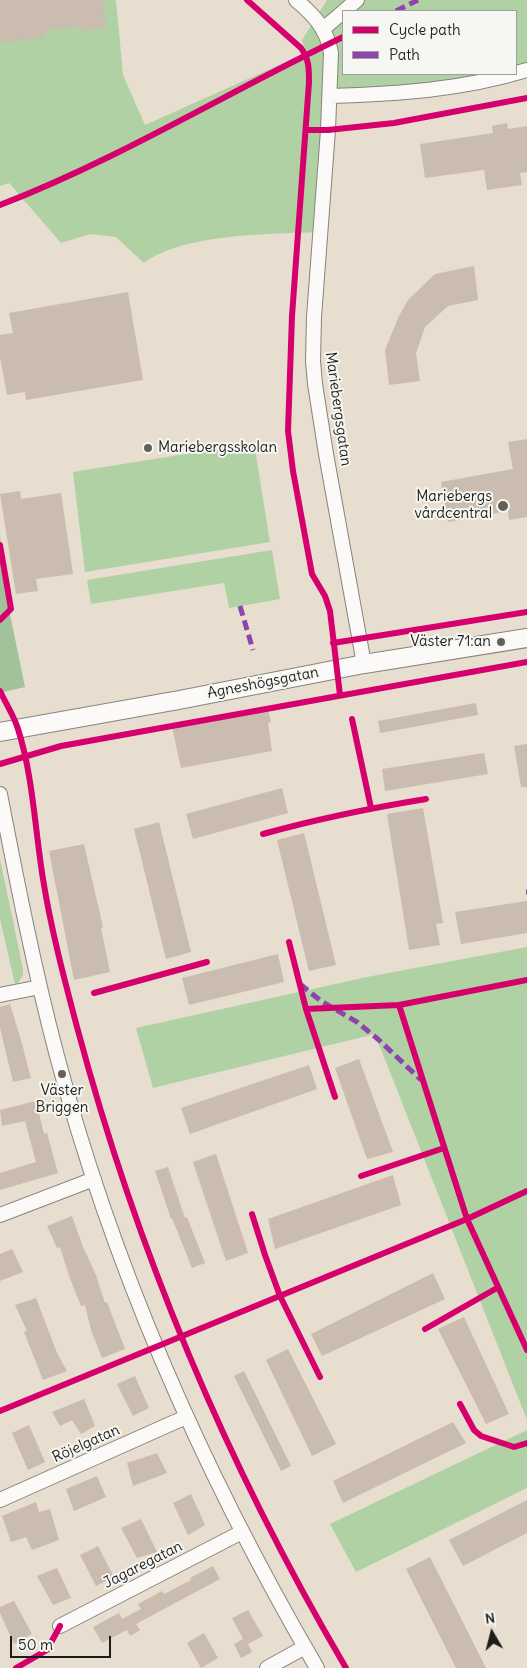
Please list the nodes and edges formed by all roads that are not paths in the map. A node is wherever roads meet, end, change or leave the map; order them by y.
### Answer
1 (296, 0) edge
2 (357, 0) edge
3 (346, 10) edge
4 (342, 14) edge
5 (323, 29) junction
6 (508, 75) edge
7 (330, 96) junction
8 (527, 638) edge
9 (364, 664) junction
10 (0, 732) edge
11 (0, 794) edge
12 (40, 987) junction
13 (0, 995) edge
14 (94, 1179) junction
15 (0, 1215) edge
16 (186, 1417) junction
17 (0, 1500) edge
18 (242, 1532) junction
19 (60, 1626) dead end
20 (305, 1647) junction
21 (267, 1668) edge
22 (317, 1668) edge

1 - 5 street, Mariebergsgatan
2 - 3 street
4 - 5 street
5 - 7 street, Mariebergsgatan
6 - 7 street
7 - 9 street, Mariebergsgatan
8 - 9 street, Agneshögsgatan
9 - 10 street, Agneshögsgatan
11 - 12 street
12 - 13 street
12 - 14 street
14 - 15 street
14 - 16 street
16 - 17 street, Röjelgatan
16 - 18 street
18 - 19 street, Jagaregatan
18 - 20 street
20 - 21 street
20 - 22 street

